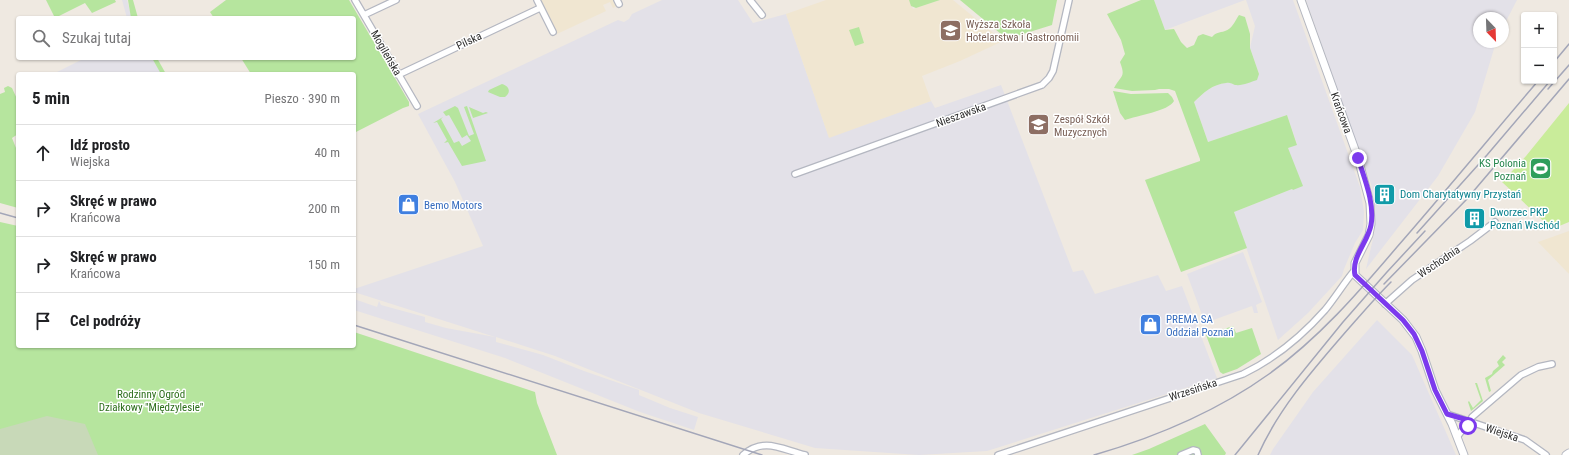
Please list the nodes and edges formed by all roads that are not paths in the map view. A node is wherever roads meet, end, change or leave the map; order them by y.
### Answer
1 (355, 0) edge
2 (396, 0) edge
3 (537, 0) edge
4 (750, 0) edge
5 (1069, 0) edge
6 (1301, 0) edge
7 (540, 8) junction
8 (364, 15) junction
9 (762, 15) dead end
10 (553, 32) dead end
11 (398, 75) junction
12 (417, 106) dead end
13 (795, 174) dead end
14 (1495, 222) dead end
15 (1354, 271) junction
16 (1385, 304) junction
17 (1552, 364) dead end
18 (1447, 414) junction
19 (1469, 423) junction
20 (1457, 436) junction
21 (1569, 453) edge
22 (743, 455) edge
23 (805, 455) edge
24 (998, 455) edge
25 (1181, 455) edge
26 (1198, 455) edge
27 (1464, 455) edge
28 (1546, 455) edge
29 (1566, 455) edge

1 - 8 street, Mogileńska
2 - 8 street
3 - 7 street
4 - 9 street
5 - 13 street, Nieszawska
6 - 15 street, Krańcowa
7 - 10 street
7 - 11 street, Pilska
8 - 11 street, Mogileńska
11 - 12 street, Mogileńska
14 - 16 street, Wschodnia
15 - 16 street
15 - 24 street, Wrzesińska
16 - 18 street
17 - 19 street
18 - 19 street, Wiejska
18 - 20 street
19 - 20 street
19 - 28 street, Wiejska
20 - 27 street
21 - 29 street
22 - 23 street
25 - 26 street

